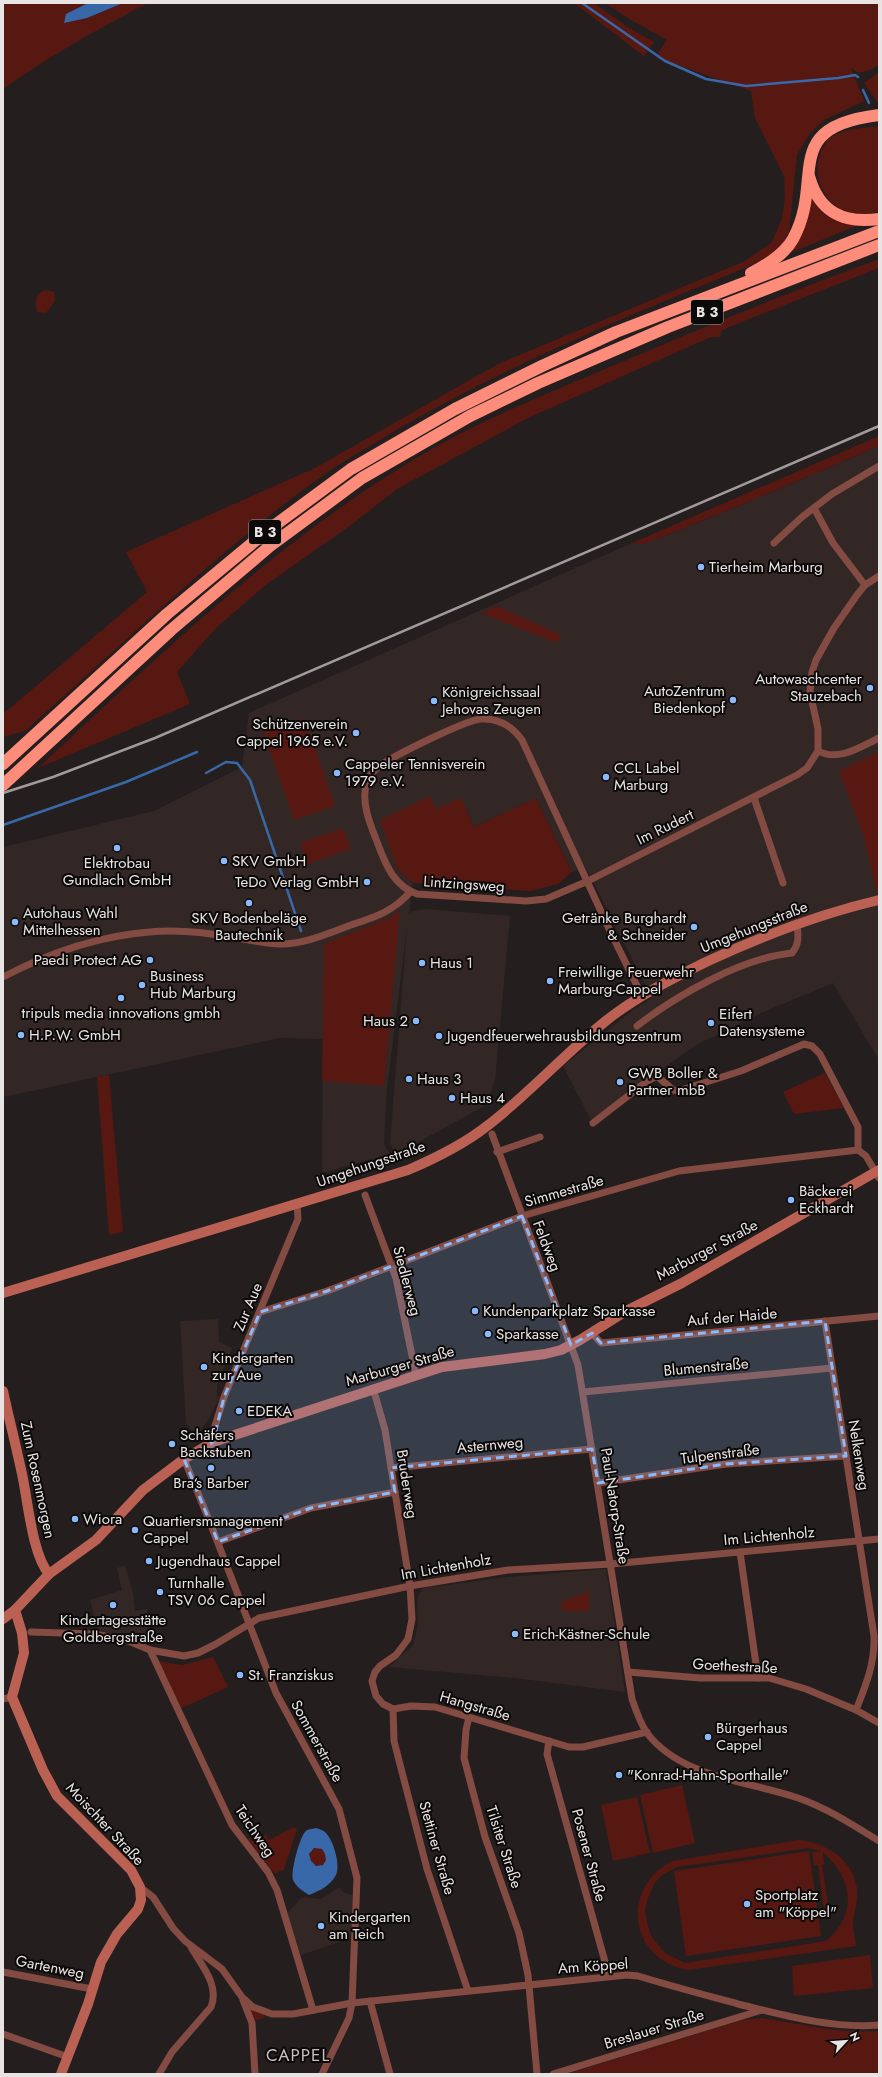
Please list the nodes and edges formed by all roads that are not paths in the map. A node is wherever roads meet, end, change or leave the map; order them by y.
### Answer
1 (879, 115) edge
2 (808, 173) junction
3 (879, 220) edge
4 (879, 231) edge
5 (879, 245) edge
6 (698, 300) junction
7 (879, 466) edge
8 (814, 508) junction
9 (774, 543) dead end
10 (879, 576) edge
11 (865, 585) junction
12 (879, 738) edge
13 (818, 751) junction
14 (3, 764) edge
15 (3, 785) edge
16 (754, 798) junction
17 (588, 881) junction
18 (783, 883) dead end
19 (410, 892) junction
20 (879, 900) edge
21 (797, 923) junction
22 (3, 977) edge
23 (642, 996) junction
24 (637, 1026) dead end
25 (593, 1123) dead end
26 (492, 1134) dead end
27 (540, 1138) dead end
28 (858, 1150) junction
29 (497, 1152) junction
30 (878, 1174) edge
31 (365, 1195) dead end
32 (297, 1204) junction
33 (522, 1216) junction
34 (392, 1266) junction
35 (3, 1293) edge
36 (260, 1312) junction
37 (879, 1316) edge
38 (825, 1321) junction
39 (592, 1333) junction
40 (571, 1344) junction
41 (832, 1368) junction
42 (416, 1375) junction
43 (373, 1388) junction
44 (3, 1391) edge
45 (583, 1392) junction
46 (213, 1442) junction
47 (592, 1449) junction
48 (846, 1456) junction
49 (184, 1459) junction
50 (391, 1468) junction
51 (598, 1483) junction
52 (395, 1492) junction
53 (879, 1539) edge
54 (860, 1541) junction
55 (218, 1542) junction
56 (740, 1552) junction
57 (612, 1564) junction
58 (49, 1574) junction
59 (410, 1586) junction
60 (15, 1610) junction
61 (3, 1619) edge
62 (249, 1622) junction
63 (31, 1632) dead end
64 (876, 1636) edge
65 (150, 1650) junction
66 (628, 1672) junction
67 (758, 1678) junction
68 (7, 1698) edge
69 (393, 1710) junction
70 (856, 1710) junction
71 (469, 1717) junction
72 (879, 1723) edge
73 (647, 1732) junction
74 (549, 1741) junction
75 (879, 1840) edge
76 (140, 1887) junction
77 (190, 1946) junction
78 (3, 1972) edge
79 (609, 1976) junction
80 (528, 1984) junction
81 (92, 1989) junction
82 (468, 1991) junction
83 (242, 1998) junction
84 (370, 2001) junction
85 (352, 2003) junction
86 (313, 2010) junction
87 (762, 2010) junction
88 (879, 2025) edge
89 (3, 2034) edge
90 (68, 2058) junction
91 (61, 2074) edge
92 (159, 2074) edge
93 (255, 2074) edge
94 (322, 2074) edge
95 (390, 2074) edge
96 (537, 2074) edge
97 (553, 2074) edge

1 - 2 highway, B 3
2 - 3 highway
2 - 6 highway, B 3
4 - 6 highway, B 3
5 - 15 highway, B 3
6 - 14 highway, B 3
7 - 8 street
8 - 9 street
8 - 11 street
10 - 11 street
11 - 13 street
12 - 13 street
13 - 16 street, Im Rudert
16 - 17 street, Im Rudert
16 - 18 street
17 - 19 street, Lintzingsweg
17 - 19 street, Lintzingsweg
17 - 23 street, Lintzingsweg
19 - 22 street
20 - 21 street, Umgehungsstraße
21 - 23 street, Umgehungsstraße
21 - 24 street
23 - 32 street, Umgehungsstraße
25 - 28 street
26 - 29 street, Feldweg
27 - 29 street
28 - 30 street
28 - 33 street, Simmestraße
29 - 33 street, Feldweg
30 - 39 street, Marburger Straße
31 - 34 street, Siedlerweg
32 - 35 street, Umgehungsstraße
32 - 36 street, Zur Aue
33 - 34 street, Simmestraße
33 - 40 street, Feldweg
34 - 36 street, Simmestraße
34 - 42 street, Siedlerweg
36 - 46 street, Zur Aue
37 - 38 street, Auf der Haide
38 - 39 street, Auf der Haide
38 - 41 street, Nelkenweg
39 - 40 street, Marburger Straße
40 - 42 street, Marburger Straße
40 - 45 street, Paul-Natorp-Straße
41 - 45 street, Blumenstraße
41 - 48 street, Nelkenweg
42 - 43 street, Marburger Straße
43 - 46 street, Marburger Straße
43 - 50 street, Bruderweg
44 - 58 street, Zum Rosenmorgen
45 - 47 street, Paul-Natorp-Straße
46 - 49 street, Marburger Straße
47 - 50 street, Asternweg
47 - 51 street, Paul-Natorp-Straße
48 - 51 street, Tulpenstraße
48 - 54 street, Nelkenweg
49 - 55 street, Sommerstraße
49 - 58 street, Marburger Straße
50 - 52 street, Bruderweg
51 - 57 street, Paul-Natorp-Straße
52 - 55 street
52 - 59 street, Bruderweg
53 - 54 street, Im Lichtenholz
54 - 56 street, Im Lichtenholz
54 - 64 street, Nelkenweg
55 - 62 street, Sommerstraße
56 - 57 street, Im Lichtenholz
56 - 67 street
57 - 59 street, Im Lichtenholz
57 - 66 street, Paul-Natorp-Straße
58 - 60 street, Marburger Straße
59 - 62 street, Im Lichtenholz
59 - 69 street
60 - 61 street, Marburger Straße
60 - 68 street, Moischter Straße
62 - 65 street, Im Lichtenholz
62 - 85 street, Sommerstraße
63 - 65 street, Im Lichtenholz
64 - 70 street, Nelkenweg
65 - 86 street, Teichweg
66 - 67 street, Goethestraße
66 - 73 street, Paul-Natorp-Straße
67 - 70 street, Goethestraße
68 - 76 street, Moischter Straße
69 - 71 street, Hangstraße
69 - 82 street, Stettiner Straße
70 - 72 street, Goethestraße
71 - 74 street, Hangstraße
71 - 80 street, Tilsiter Straße
73 - 74 street, Hangstraße
73 - 75 street, Paul-Natorp-Straße
74 - 79 street, Posener Straße
76 - 77 street
76 - 81 street, Moischter Straße
77 - 83 street
77 - 92 street
78 - 81 street, Gartenweg
79 - 80 street, Am Köppel
79 - 87 street, Am Köppel
80 - 82 street, Am Köppel
80 - 96 street, Tilsiter Straße
81 - 90 street, Moischter Straße
82 - 84 street, Am Köppel
83 - 86 street, Am Köppel
83 - 93 street
84 - 85 street, Am Köppel
84 - 95 street
85 - 86 street, Am Köppel
85 - 94 street, Sommerstraße
87 - 88 street, Am Köppel
87 - 97 street, Breslauer Straße
89 - 90 street
90 - 91 street, Moischter Straße

